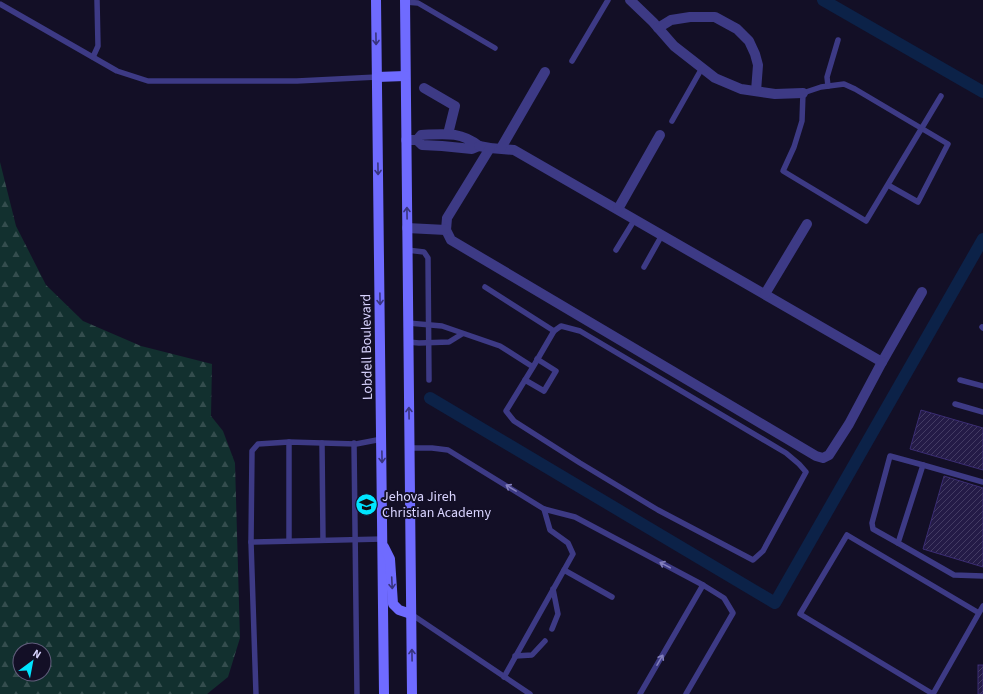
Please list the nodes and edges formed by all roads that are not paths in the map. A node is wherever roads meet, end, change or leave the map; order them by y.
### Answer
1 (97, 0) edge
2 (376, 0) edge
3 (608, 0) edge
4 (630, 0) edge
5 (404, 1) edge
6 (0, 4) edge
7 (658, 28) junction
8 (838, 40) dead end
9 (495, 48) dead end
10 (93, 57) junction
11 (572, 61) dead end
12 (702, 68) junction
13 (545, 72) dead end
14 (405, 76) junction
15 (377, 77) junction
16 (828, 86) junction
17 (424, 88) dead end
18 (756, 91) junction
19 (803, 93) junction
20 (941, 96) dead end
21 (672, 121) dead end
22 (922, 129) junction
23 (447, 134) junction
24 (660, 135) dead end
25 (406, 140) junction
26 (417, 140) junction
27 (438, 146) junction
28 (479, 146) junction
29 (455, 148) junction
30 (496, 148) junction
31 (888, 186) junction
32 (618, 209) junction
33 (635, 219) junction
34 (807, 224) dead end
35 (407, 228) junction
36 (446, 230) junction
37 (662, 235) junction
38 (407, 250) junction
39 (616, 250) dead end
40 (644, 267) dead end
41 (486, 287) dead end
42 (922, 292) dead end
43 (765, 294) junction
44 (408, 323) junction
45 (429, 325) junction
46 (554, 331) junction
47 (462, 334) junction
48 (408, 342) junction
49 (430, 343) junction
50 (537, 360) junction
51 (882, 362) junction
52 (533, 367) junction
53 (429, 380) dead end
54 (525, 380) junction
55 (960, 380) dead end
56 (983, 386) edge
57 (955, 404) dead end
58 (983, 412) edge
59 (382, 439) junction
60 (289, 442) junction
61 (322, 443) junction
62 (354, 444) junction
63 (410, 448) junction
64 (922, 465) junction
65 (983, 482) edge
66 (544, 509) junction
67 (323, 540) junction
68 (355, 540) junction
69 (289, 541) junction
70 (251, 542) junction
71 (383, 542) junction
72 (898, 543) junction
73 (564, 570) junction
74 (983, 576) edge
75 (703, 585) junction
76 (553, 589) junction
77 (612, 597) dead end
78 (983, 606) edge
79 (979, 613) junction
80 (411, 614) junction
81 (552, 629) dead end
82 (545, 641) dead end
83 (515, 656) junction
84 (504, 676) junction
85 (256, 694) edge
86 (357, 694) edge
87 (384, 694) edge
88 (412, 694) edge
89 (530, 694) edge
90 (640, 694) edge
91 (686, 694) edge

1 - 10 lane
2 -> 15 main road, Lobdell Boulevard
3 - 11 lane
4 - 7 street
5 - 9 lane
5 - 14 main road
6 - 10 lane
7 - 12 street
7 - 18 street
8 - 16 lane
10 - 15 lane
12 - 18 street
12 - 21 lane
13 - 30 street
14 - 15 main road
14 - 25 main road
15 -> 59 main road, Lobdell Boulevard
16 - 19 lane
16 - 22 lane
17 - 23 street
18 - 19 street
19 - 31 lane
20 - 22 lane
22 - 31 lane
22 - 31 lane
23 - 26 street
23 - 27 street
23 - 28 street
23 - 29 street
24 - 32 street
25 - 26 street
35 -> 25 main road
26 - 27 street
27 - 29 street
28 - 29 street
28 - 30 street
30 - 32 street
30 - 36 street
32 - 33 street
33 - 37 street
33 - 39 lane
34 - 43 street
35 - 36 street
35 - 38 main road
36 - 51 street
37 - 40 lane
37 - 43 street
38 - 44 main road
38 - 45 lane
41 - 46 lane
42 - 51 street
43 - 51 street
44 - 45 lane
44 - 48 main road
45 - 47 lane
45 - 49 lane
46 - 50 lane
46 - 54 lane
47 - 49 lane
47 - 52 lane
48 - 49 lane
63 -> 48 main road
49 - 53 lane
50 - 52 lane
50 - 54 lane
52 - 54 lane
55 - 56 lane
57 - 58 lane
59 - 62 lane
59 -> 71 main road, Lobdell Boulevard
60 - 61 lane
60 - 69 lane
60 - 70 lane
61 - 62 lane
61 - 67 lane
62 - 68 lane
66 -> 63 lane
63 - 80 main road
64 - 65 lane
64 - 72 lane
64 - 72 lane
66 - 73 lane
75 -> 66 lane
67 - 68 lane
67 - 69 lane
68 - 71 lane
68 - 86 lane
69 - 70 lane
70 - 85 lane
71 -> 80 main road
71 - 87 main road, Lobdell Boulevard
72 - 74 lane
73 - 76 lane
73 - 77 lane
90 -> 75 lane
75 - 91 lane
76 - 81 lane
76 - 83 lane
78 - 79 lane
79 - 79 lane
80 - 84 lane
88 -> 80 main road
82 - 83 lane
83 - 84 lane
84 - 89 lane

